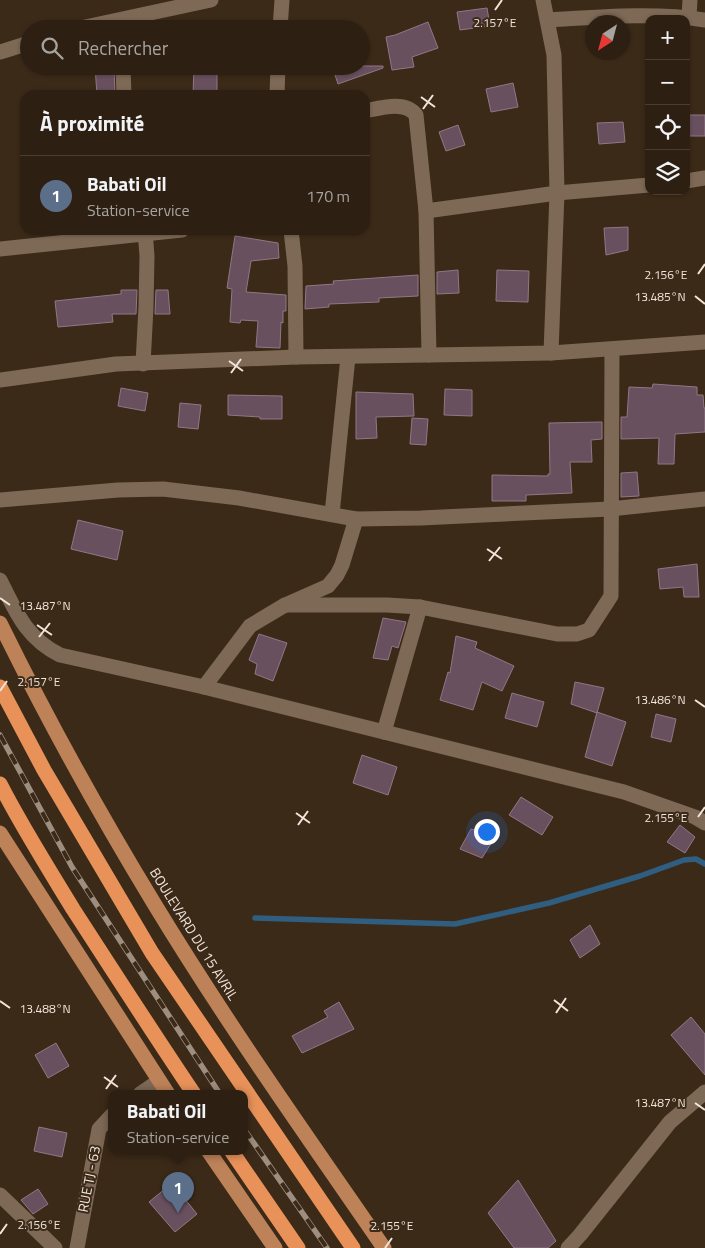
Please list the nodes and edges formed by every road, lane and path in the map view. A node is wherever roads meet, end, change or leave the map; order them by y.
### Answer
1 (211, 0) edge
2 (282, 0) edge
3 (543, 0) edge
4 (690, 0) edge
5 (689, 15) edge
6 (645, 17) edge
7 (690, 17) edge
8 (135, 20) edge
9 (281, 20) edge
10 (548, 20) junction
11 (705, 20) edge
12 (20, 46) edge
13 (0, 52) edge
14 (123, 75) edge
15 (278, 75) edge
16 (124, 90) edge
17 (277, 90) edge
18 (370, 110) edge
19 (705, 178) edge
20 (690, 180) edge
21 (645, 185) edge
22 (557, 193) junction
23 (426, 211) junction
24 (119, 235) edge
25 (145, 235) edge
26 (292, 235) edge
27 (0, 249) edge
28 (705, 342) edge
29 (612, 349) junction
30 (551, 353) junction
31 (429, 355) junction
32 (296, 357) junction
33 (348, 357) junction
34 (143, 364) junction
35 (0, 380) edge
36 (705, 499) edge
37 (0, 500) edge
38 (610, 509) junction
39 (332, 514) junction
40 (356, 519) junction
41 (0, 580) edge
42 (285, 605) junction
43 (420, 607) junction
44 (0, 623) edge
45 (0, 687) edge
46 (204, 687) junction
47 (384, 732) junction
48 (0, 784) edge
49 (705, 822) edge
50 (0, 833) edge
51 (159, 1081) junction
52 (146, 1090) edge
53 (165, 1090) edge
54 (191, 1090) edge
55 (245, 1090) edge
56 (705, 1092) edge
57 (248, 1094) edge
58 (108, 1119) edge
59 (211, 1155) edge
60 (234, 1155) edge
61 (0, 1195) edge
62 (55, 1248) edge
63 (77, 1248) edge
64 (275, 1248) edge
65 (298, 1248) edge
66 (353, 1248) edge
67 (384, 1248) edge
68 (568, 1248) edge

1 - 8 street
2 - 9 street
3 - 10 street
4 - 5 street
6 - 10 street
7 - 11 street
10 - 22 street
12 - 13 street
14 - 16 street
15 - 17 street
18 - 23 street
19 - 20 street
21 - 22 street
22 - 23 street
22 - 30 street
23 - 31 street
24 - 27 street
25 - 34 street
26 - 32 street
28 - 29 street
29 - 30 street
29 - 38 street
30 - 31 street
31 - 33 street
32 - 33 street
32 - 34 street
33 - 39 street
34 - 35 street
36 - 38 street
37 - 39 street
38 - 40 street
38 - 43 street
39 - 40 street
40 - 42 street
41 - 46 street
42 - 43 street
42 - 46 street
43 - 47 street
44 - 67 main road, BOULEVARD DU 15 AVRIL
45 - 55 highway
46 - 47 street
47 - 49 street
48 - 54 highway
50 - 51 main road
51 - 52 street
51 - 53 main road
56 - 68 street
57 - 66 highway
58 - 63 street, RUE TJ - 63
59 - 64 main road
60 - 65 highway
61 - 62 street

